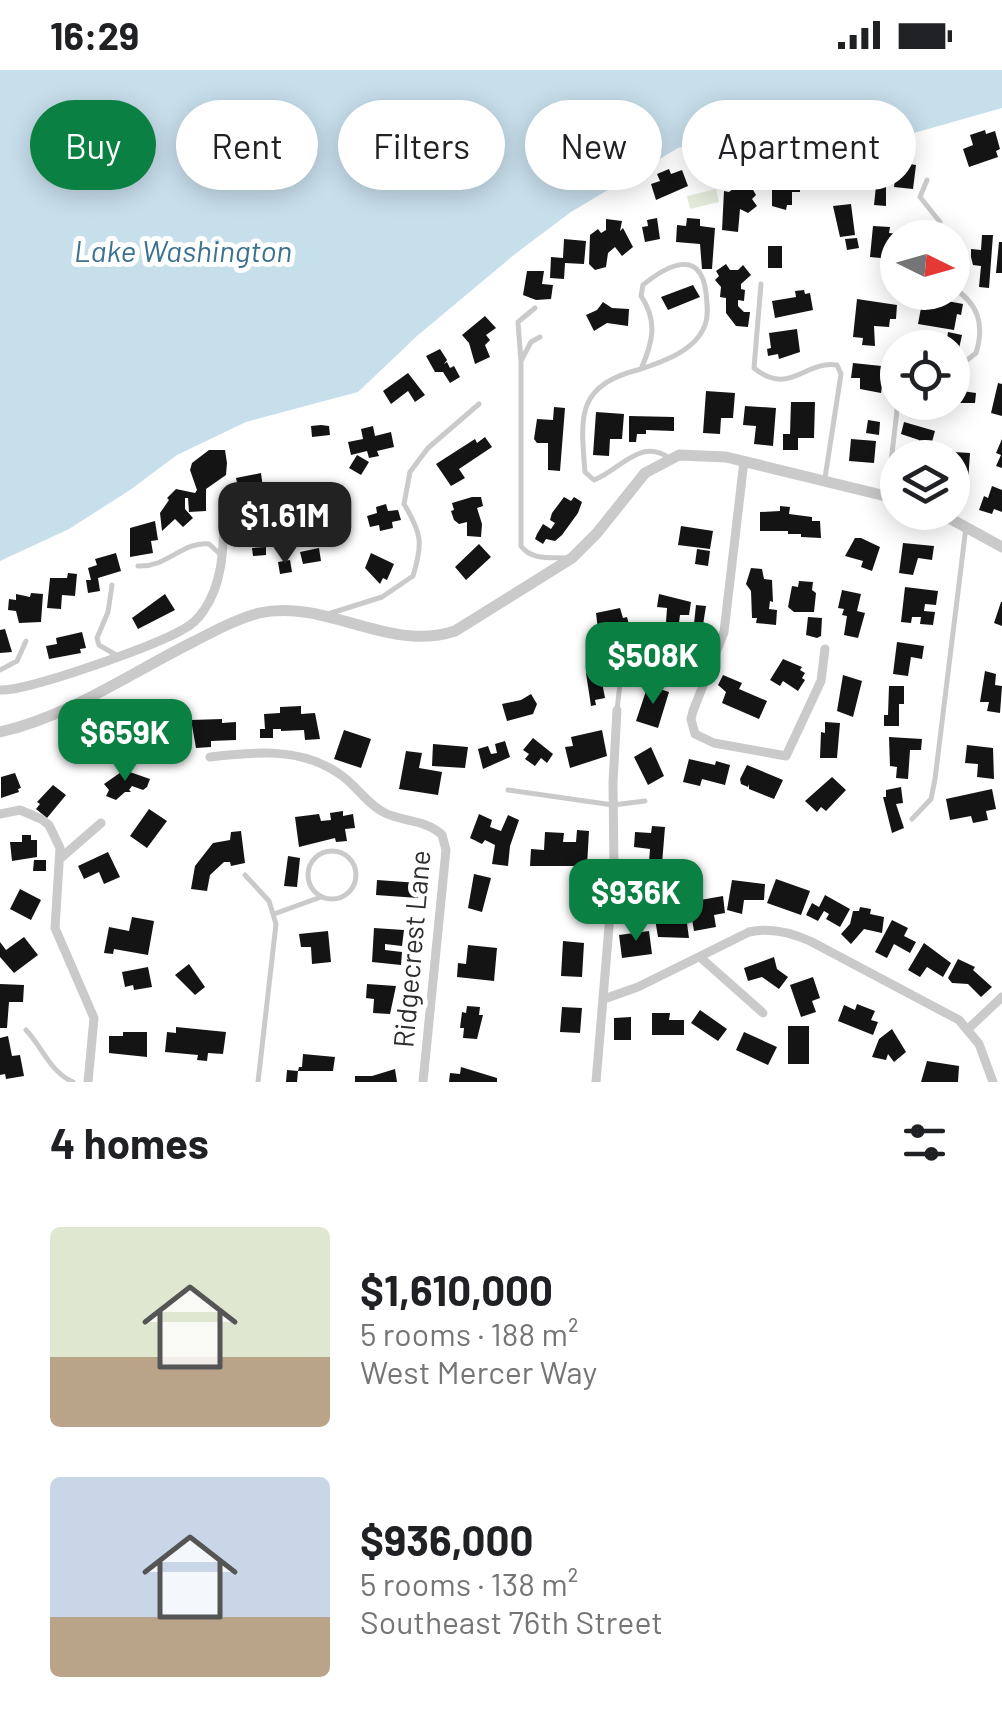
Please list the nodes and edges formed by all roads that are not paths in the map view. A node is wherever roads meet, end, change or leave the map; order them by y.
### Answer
1 (928, 180) dead end
2 (938, 220) edge
3 (761, 284) dead end
4 (970, 302) edge
5 (535, 308) dead end
6 (540, 337) dead end
7 (970, 358) edge
8 (521, 362) junction
9 (641, 368) junction
10 (479, 404) dead end
11 (669, 458) junction
12 (744, 461) junction
13 (825, 481) junction
14 (880, 494) edge
15 (224, 506) dead end
16 (970, 527) edge
17 (965, 530) edge
18 (1002, 547) edge
19 (221, 555) junction
20 (572, 558) junction
21 (138, 566) dead end
22 (112, 585) dead end
23 (323, 616) junction
24 (182, 630) junction
25 (26, 641) dead end
26 (189, 644) junction
27 (624, 649) dead end
28 (825, 649) dead end
29 (116, 655) junction
30 (0, 670) edge
31 (0, 690) edge
32 (618, 710) joint
33 (0, 732) edge
34 (210, 757) dead end
35 (508, 790) dead end
36 (645, 801) dead end
37 (613, 805) junction
38 (0, 814) edge
39 (912, 820) dead end
40 (101, 823) dead end
41 (62, 856) junction
42 (245, 875) dead end
43 (321, 897) junction
44 (274, 914) junction
45 (700, 958) junction
46 (1002, 997) edge
47 (604, 999) junction
48 (763, 1013) dead end
49 (968, 1028) junction
50 (26, 1030) dead end
51 (73, 1082) edge
52 (88, 1082) edge
53 (258, 1082) edge
54 (423, 1082) edge
55 (596, 1082) edge
56 (994, 1082) edge

1 - 2 lane
3 - 13 lane
4 - 7 lane
5 - 8 lane
6 - 8 lane
8 - 20 lane
9 - 9 lane
9 - 11 lane
10 - 23 lane
11 - 12 street
11 - 20 street
12 - 13 street
12 - 28 street
13 - 14 street
15 - 19 street
16 - 18 street
17 - 39 lane
19 - 21 lane
19 - 24 street
20 - 23 street
22 - 29 lane
23 - 26 street
24 - 26 street
24 - 29 street
25 - 30 lane
26 - 33 street
27 - 32 lane
29 - 31 street
32 - 37 street
34 - 54 street, Ridgecrest Lane
35 - 37 lane
36 - 37 lane
37 - 47 street
38 - 41 street
40 - 41 street
41 - 52 street
42 - 44 lane
43 - 43 lane
43 - 44 lane
44 - 53 lane
45 - 47 street
45 - 48 street
45 - 49 street
46 - 49 street
47 - 55 street
49 - 56 street
50 - 51 lane

